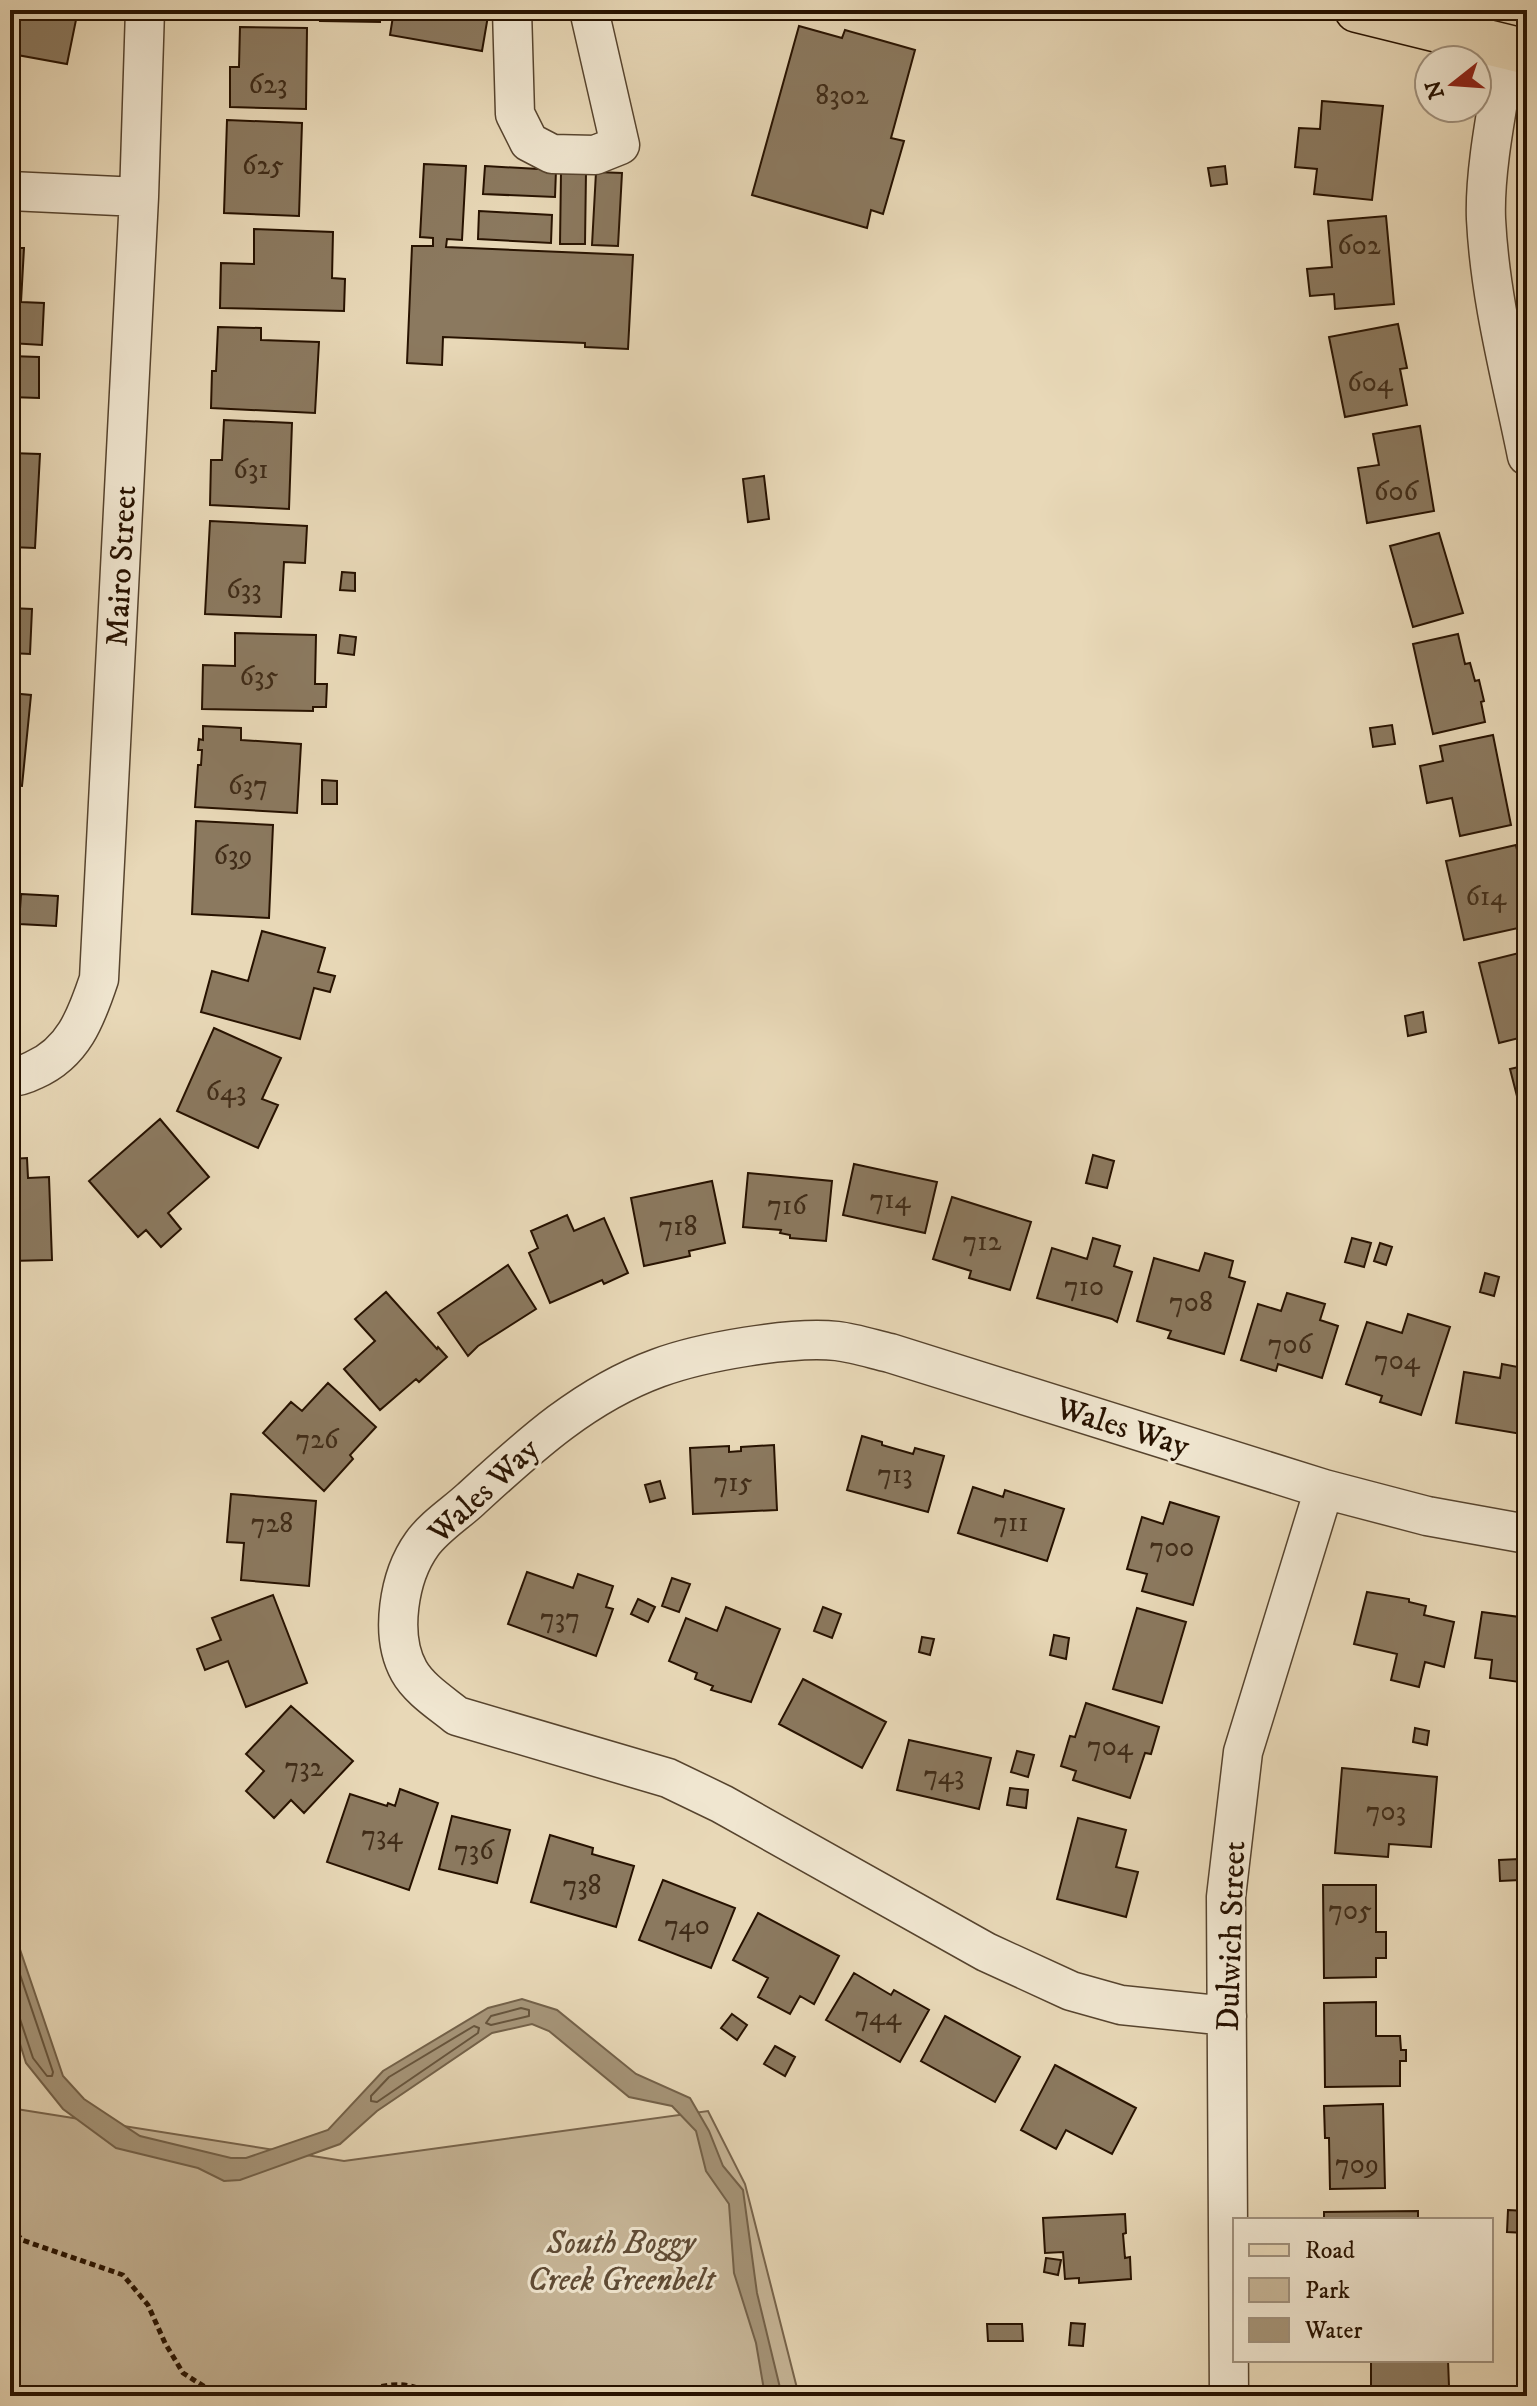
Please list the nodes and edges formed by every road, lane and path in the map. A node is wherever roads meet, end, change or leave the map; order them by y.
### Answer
1 (145, 10) edge
2 (512, 10) edge
3 (589, 10) edge
4 (1357, 10) edge
5 (1434, 20) edge
6 (1517, 50) edge
7 (10, 191) edge
8 (139, 197) junction
9 (1527, 456) edge
10 (10, 1077) edge
11 (1324, 1489) junction
12 (1527, 1534) edge
13 (1227, 2016) junction
14 (10, 2226) edge
15 (219, 2396) edge
16 (353, 2396) edge
17 (434, 2396) edge
18 (1229, 2396) edge

1 - 8 street, Mairo Street
2 - 3 street
4 - 5 main road
5 - 6 main road
6 - 9 street
7 - 8 street
8 - 10 street, Mairo Street
11 - 12 street, Wales Way
11 - 13 street, Dulwich Street
11 - 13 street, Wales Way
13 - 18 street, Dulwich Street
14 - 15 path
16 - 17 path

